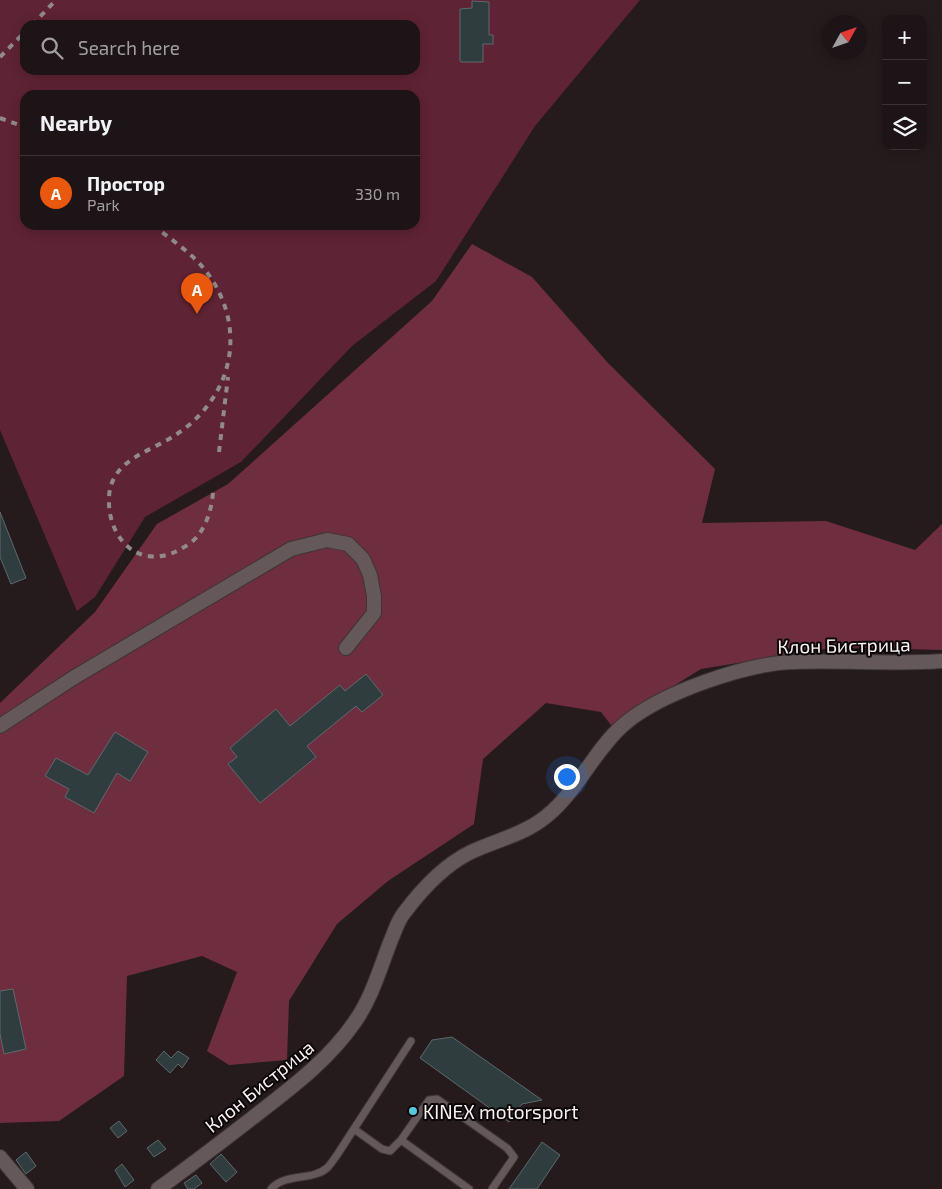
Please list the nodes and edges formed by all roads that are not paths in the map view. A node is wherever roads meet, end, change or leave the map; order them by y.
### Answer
1 (346, 648) dead end
2 (942, 661) edge
3 (0, 726) edge
4 (411, 1041) dead end
5 (354, 1129) junction
6 (401, 1140) junction
7 (0, 1157) edge
8 (27, 1189) edge
9 (158, 1189) edge
10 (271, 1189) edge
11 (470, 1189) edge
12 (492, 1189) edge

1 - 3 street
2 - 9 street, Клон Бистрица
4 - 5 lane
5 - 6 lane
5 - 10 lane
6 - 11 lane
6 - 12 lane
7 - 8 street

